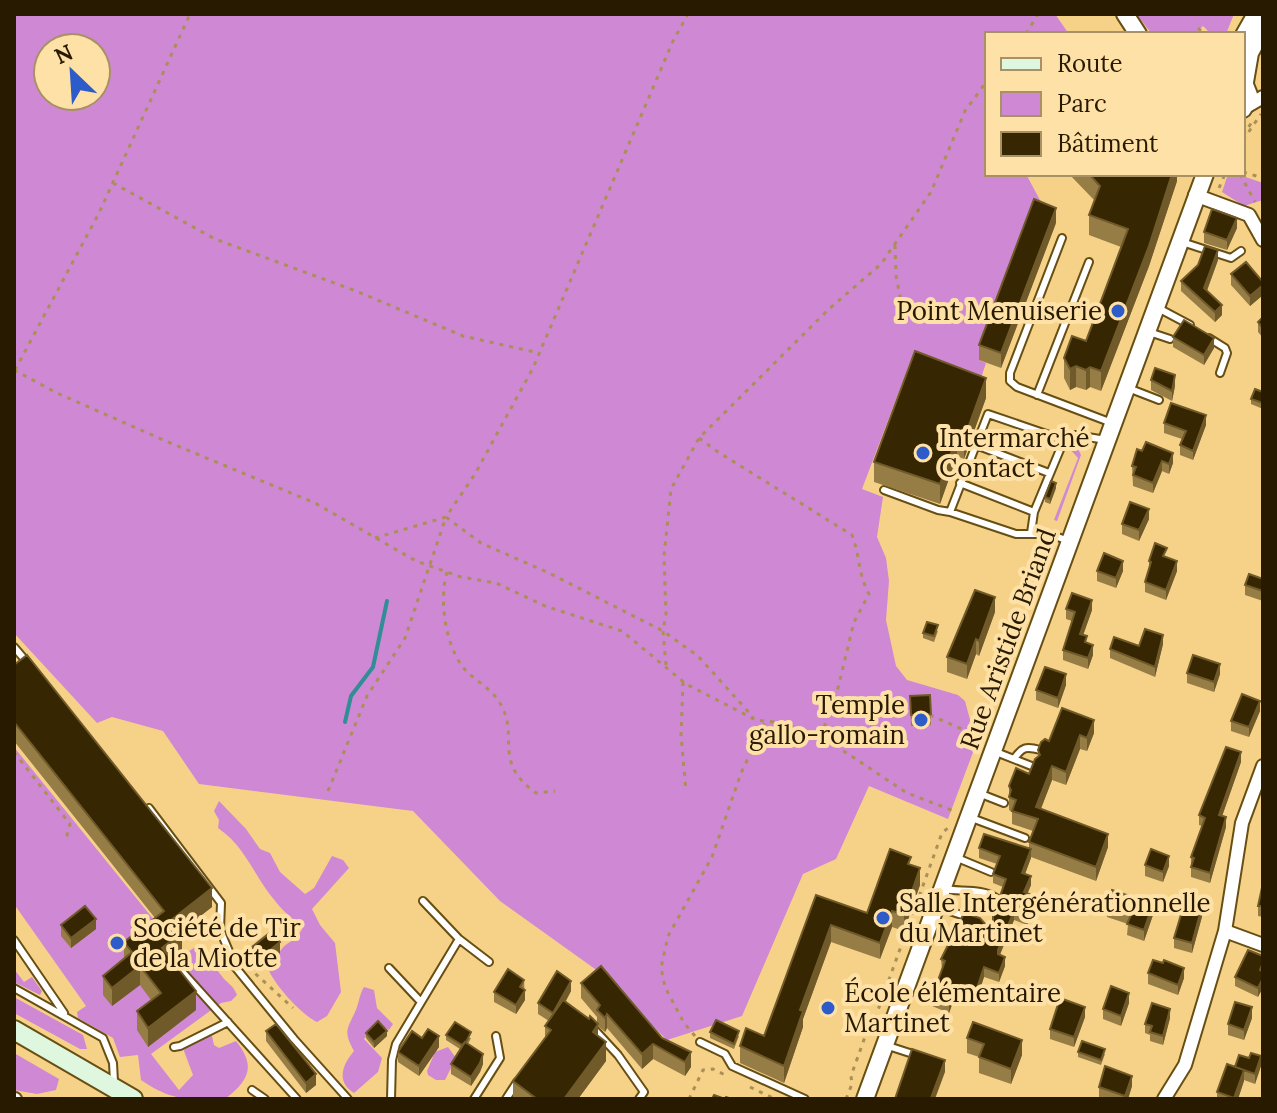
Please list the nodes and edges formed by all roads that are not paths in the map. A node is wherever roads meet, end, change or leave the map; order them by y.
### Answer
1 (1125, 14) edge
2 (1256, 14) edge
3 (1263, 29) edge
4 (1137, 32) edge
5 (1245, 33) edge
6 (1252, 87) edge
7 (1201, 176) edge
8 (1195, 195) junction
9 (1257, 211) edge
10 (1062, 238) dead end
11 (1263, 240) edge
12 (1178, 241) junction
13 (1241, 251) dead end
14 (1089, 262) dead end
15 (1154, 307) junction
16 (1193, 327) edge
17 (1146, 330) junction
18 (1203, 334) edge
19 (1170, 339) edge
20 (1220, 373) dead end
21 (1125, 387) junction
22 (1037, 395) junction
23 (1159, 400) dead end
24 (1109, 432) junction
25 (1064, 440) junction
26 (976, 445) junction
27 (1049, 473) junction
28 (960, 483) junction
29 (884, 490) dead end
30 (950, 512) junction
31 (1034, 512) junction
32 (1031, 533) junction
33 (1069, 541) junction
34 (14, 647) edge
35 (27, 662) edge
36 (992, 750) junction
37 (1040, 750) edge
38 (1014, 759) junction
39 (1263, 766) edge
40 (1034, 767) edge
41 (978, 793) junction
42 (143, 802) edge
43 (1004, 803) dead end
44 (969, 817) junction
45 (1025, 838) dead end
46 (955, 857) junction
47 (991, 872) edge
48 (944, 889) junction
49 (996, 898) edge
50 (423, 901) dead end
51 (937, 907) junction
52 (973, 919) edge
53 (1225, 931) junction
54 (459, 939) junction
55 (14, 940) edge
56 (1263, 945) edge
57 (489, 962) dead end
58 (178, 967) edge
59 (389, 968) dead end
60 (14, 988) edge
61 (420, 1001) junction
62 (65, 1016) junction
63 (228, 1022) junction
64 (588, 1023) edge
65 (14, 1030) edge
66 (496, 1036) dead end
67 (700, 1042) road end
68 (885, 1045) junction
69 (174, 1047) dead end
70 (928, 1060) edge
71 (520, 1077) edge
72 (252, 1090) dead end
73 (108, 1094) edge
74 (133, 1099) edge
75 (265, 1099) edge
76 (296, 1099) edge
77 (348, 1099) edge
78 (391, 1099) edge
79 (474, 1099) edge
80 (506, 1099) edge
81 (639, 1099) edge
82 (805, 1099) edge
83 (865, 1099) edge
84 (1164, 1099) edge

1 - 4 street
2 - 5 street
3 - 6 street
7 - 8 street, Rue Aristide Briand
8 - 9 street
8 - 12 street, Rue Aristide Briand
9 - 11 street
10 - 22 lane
12 - 13 lane
12 - 15 street, Rue Aristide Briand
14 - 22 lane
15 - 16 lane
15 - 17 street, Rue Aristide Briand
17 - 19 lane
17 - 21 street, Rue Aristide Briand
18 - 20 lane
21 - 23 lane
21 - 24 street, Rue Aristide Briand
22 - 24 lane
24 - 25 lane
24 - 33 street, Rue Aristide Briand
25 - 26 lane
25 - 27 lane
26 - 27 lane
26 - 28 lane
27 - 31 lane
28 - 30 lane
28 - 31 lane
29 - 30 lane
30 - 32 lane
31 - 32 lane
32 - 33 lane
33 - 36 street, Rue Aristide Briand
34 - 35 lane
36 - 38 lane
36 - 41 street, Rue Aristide Briand
37 - 38 lane
38 - 40 lane
39 - 53 street
41 - 43 lane
41 - 44 street, Rue Aristide Briand
42 - 77 lane
44 - 45 lane
44 - 46 street, Rue Aristide Briand
46 - 47 lane
46 - 48 street, Rue Aristide Briand
48 - 49 lane
48 - 51 street, Rue Aristide Briand
50 - 54 lane
51 - 52 lane
51 - 68 street, Rue Aristide Briand
53 - 56 street
53 - 84 street
54 - 57 lane
54 - 61 lane
55 - 62 lane
58 - 63 lane
59 - 61 lane
60 - 62 lane
61 - 78 lane
62 - 73 lane
63 - 69 lane
63 - 76 lane
64 - 81 lane
65 - 73 main road
66 - 79 lane
67 - 82 lane
68 - 70 lane
68 - 83 street, Rue Aristide Briand
71 - 80 lane
72 - 75 lane
73 - 74 main road

